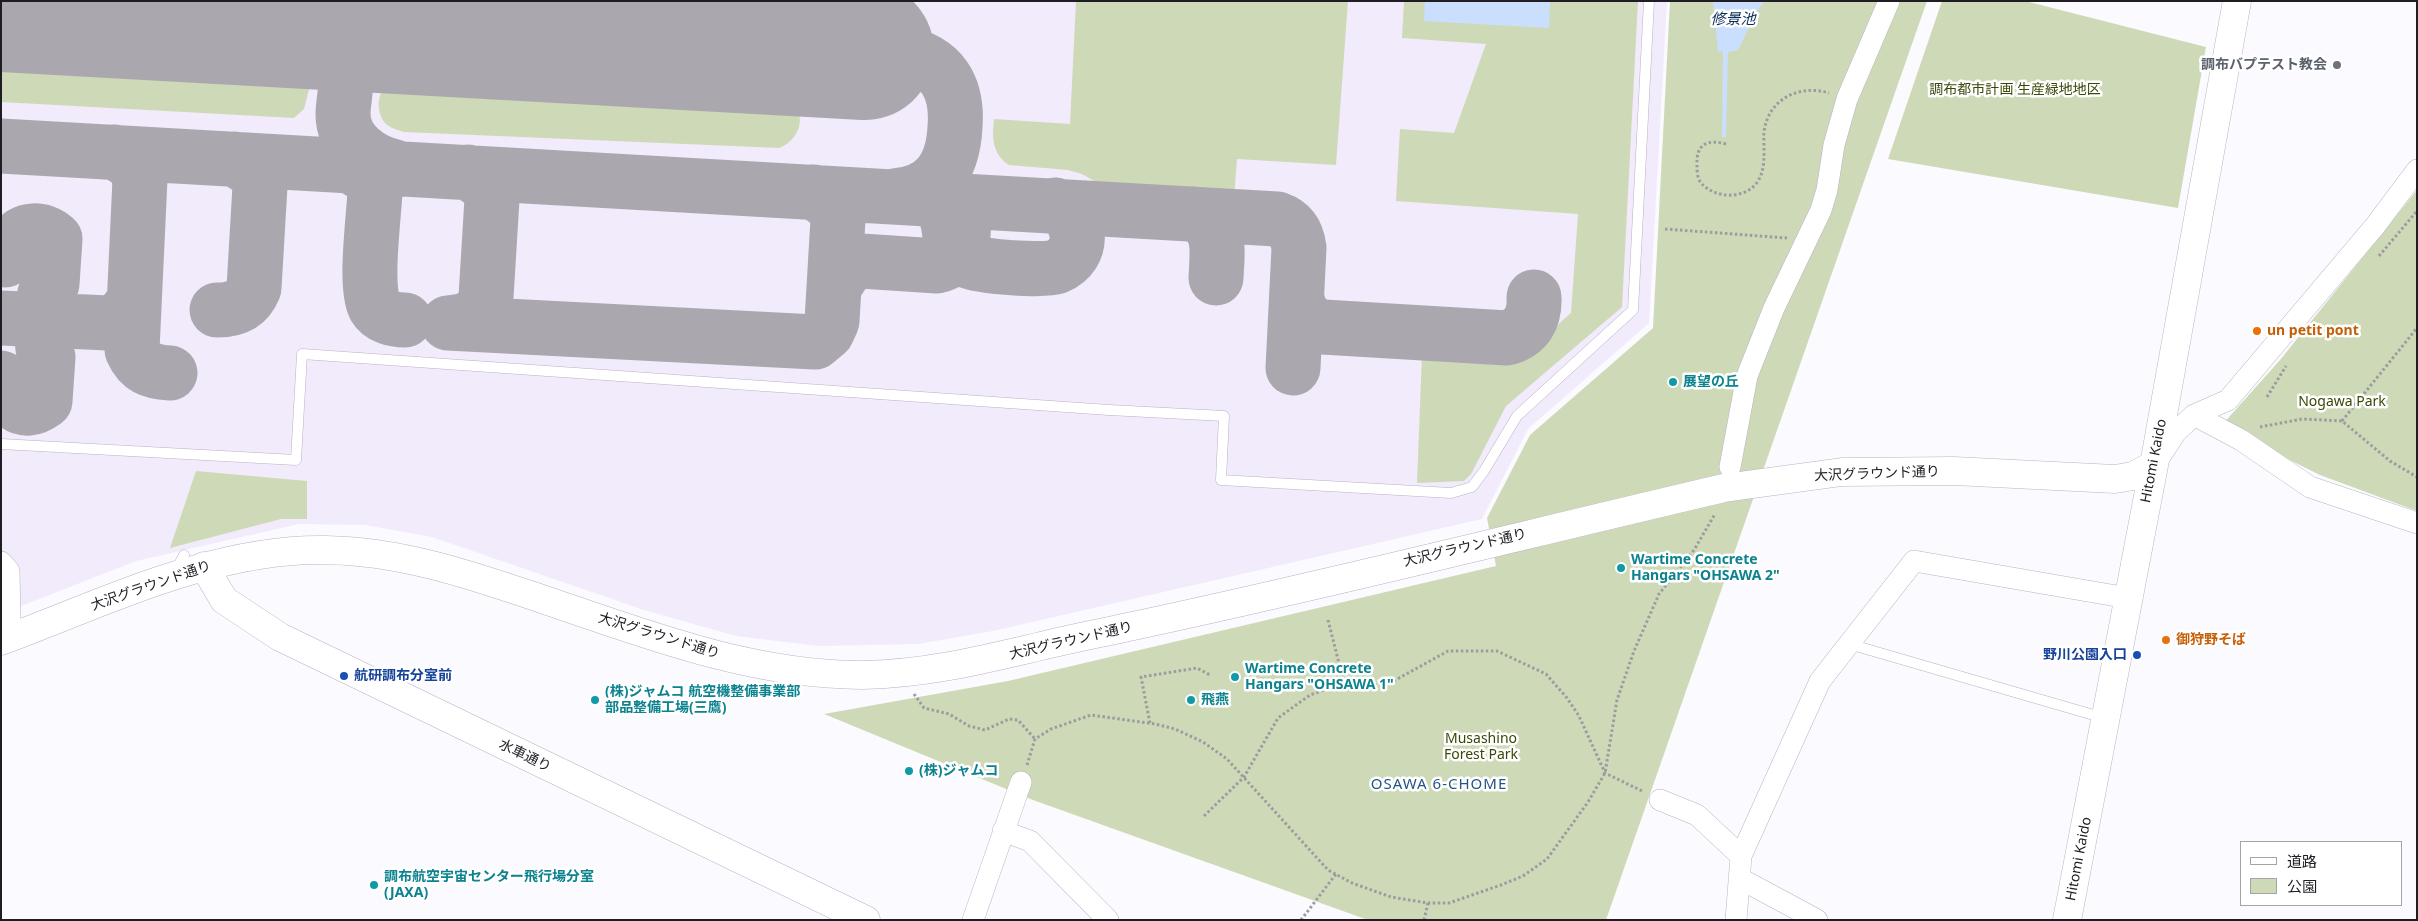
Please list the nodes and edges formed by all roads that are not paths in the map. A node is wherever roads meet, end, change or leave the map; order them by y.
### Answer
1 (1649, 1) edge
2 (1888, 1) edge
3 (2237, 1) edge
4 (2417, 170) edge
5 (2194, 415) junction
6 (1, 444) edge
7 (2154, 465) junction
8 (1730, 467) dead end
9 (2417, 523) edge
10 (1, 562) edge
11 (188, 566) junction
12 (2128, 598) junction
13 (6, 630) edge
14 (1849, 644) junction
15 (2105, 718) junction
16 (1021, 782) road end
17 (1660, 800) road end
18 (1003, 832) junction
19 (1741, 856) junction
20 (1739, 878) junction
21 (866, 920) edge
22 (973, 920) edge
23 (1108, 920) edge
24 (1736, 920) edge
25 (1817, 920) edge
26 (2067, 920) edge

1 - 6 lane
2 - 8 street
3 - 7 street, Hitomi Kaido
4 - 5 street
5 - 7 street
5 - 9 street
7 - 11 street, 大沢グラウンド通り
7 - 12 street, Hitomi Kaido
10 - 13 street
11 - 13 street, 大沢グラウンド通り
11 - 21 street, 水車通り
12 - 14 street
12 - 15 street, Hitomi Kaido
14 - 15 lane
14 - 19 street
15 - 26 street, Hitomi Kaido
16 - 18 street
17 - 19 street
18 - 22 street
18 - 23 street
19 - 20 street
20 - 24 street
20 - 25 street

